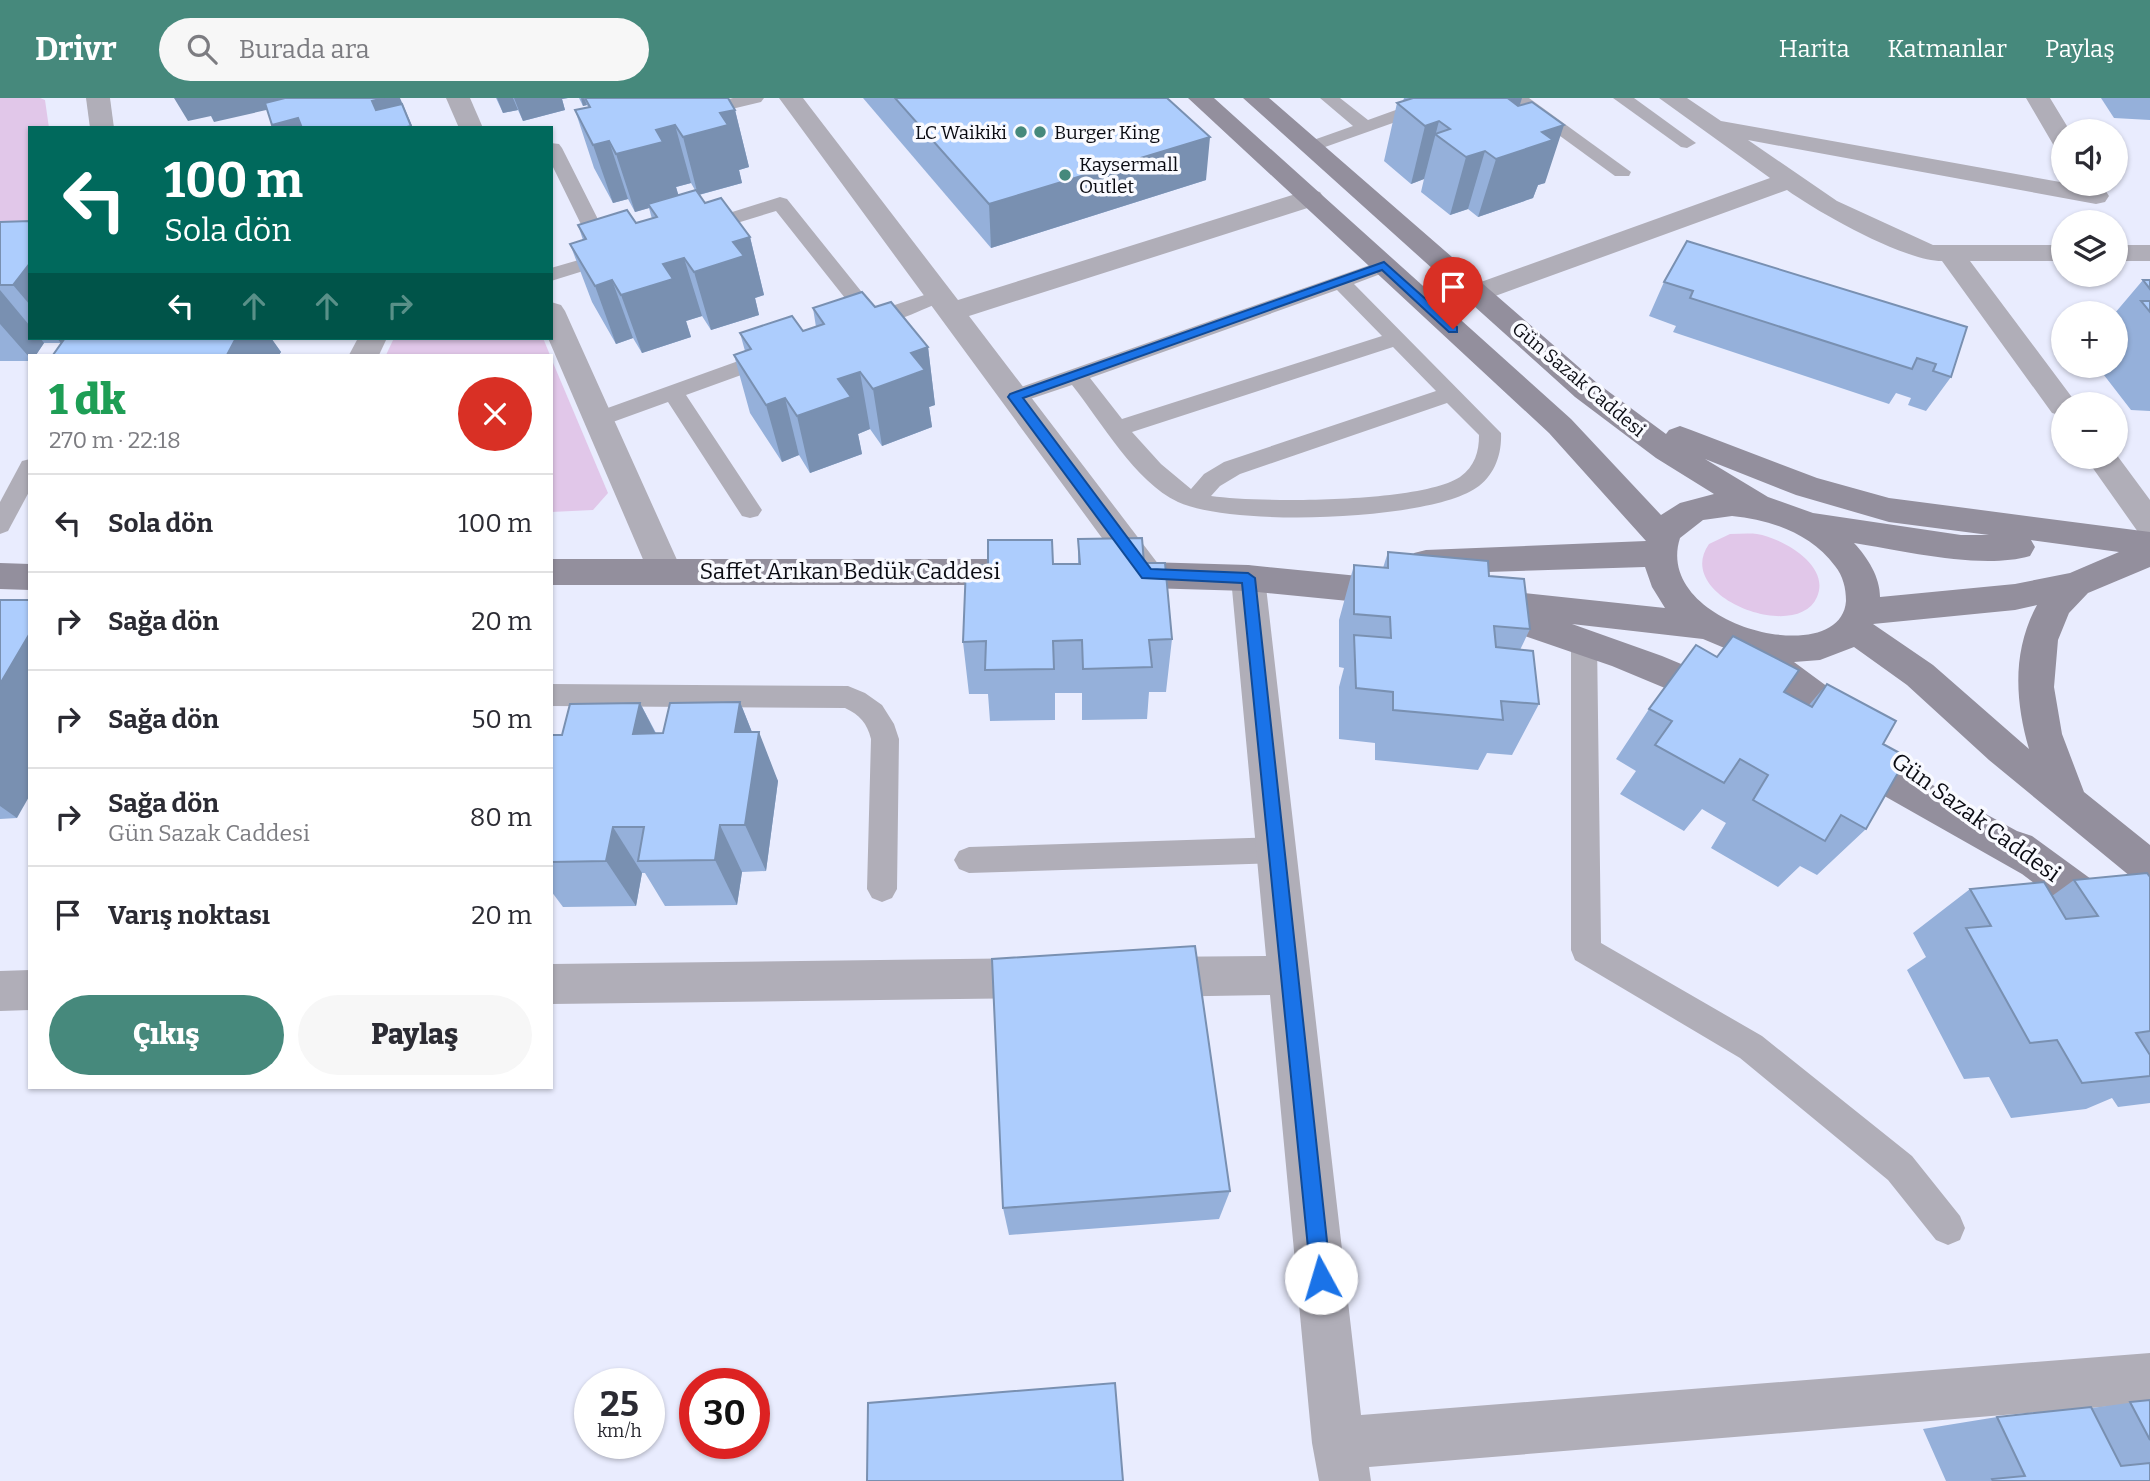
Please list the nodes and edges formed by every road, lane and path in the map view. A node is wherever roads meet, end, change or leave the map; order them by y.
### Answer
1 (98, 98) edge
2 (458, 98) edge
3 (755, 98) edge
4 (791, 98) edge
5 (1200, 98) edge
6 (1255, 98) edge
7 (1329, 98) edge
8 (1446, 98) edge
9 (1517, 98) edge
10 (1622, 98) edge
11 (1671, 98) edge
12 (2038, 98) edge
13 (715, 103) edge
14 (679, 117) edge
15 (2051, 120) edge
16 (102, 126) edge
17 (470, 126) edge
18 (1712, 126) junction
19 (1366, 127) junction
20 (1688, 143) dead end
21 (1311, 147) junction
22 (553, 148) dead end
23 (1622, 172) dead end
24 (1790, 180) junction
25 (1311, 198) junction
26 (2102, 205) edge
27 (687, 232) edge
28 (634, 249) edge
29 (2051, 253) edge
30 (2132, 253) edge
31 (1951, 254) junction
32 (607, 258) junction
33 (1384, 266) junction
34 (553, 274) edge
35 (1340, 281) junction
36 (1477, 293) junction
37 (945, 304) junction
38 (553, 316) edge
39 (873, 320) junction
40 (848, 329) edge
41 (1397, 338) junction
42 (798, 347) edge
43 (1076, 375) junction
44 (1586, 390) junction
45 (673, 392) junction
46 (2053, 392) edge
47 (1451, 394) junction
48 (1015, 397) junction
49 (598, 419) junction
50 (1119, 428) junction
51 (2110, 469) edge
52 (28, 471) edge
53 (1195, 500) junction
54 (1757, 506) junction
55 (750, 510) dead end
56 (1807, 524) junction
57 (2150, 524) edge
58 (0, 525) edge
59 (2150, 545) edge
60 (1660, 546) junction
61 (2150, 553) edge
62 (665, 570) junction
63 (553, 572) edge
64 (1147, 574) junction
65 (0, 576) edge
66 (28, 577) edge
67 (1248, 578) junction
68 (2076, 584) junction
69 (1436, 599) junction
70 (1858, 620) junction
71 (1722, 632) junction
72 (1584, 641) junction
73 (553, 695) edge
74 (1751, 710) edge
75 (1823, 745) edge
76 (2071, 806) junction
77 (1277, 849) junction
78 (969, 860) dead end
79 (2039, 863) junction
80 (2150, 869) edge
81 (882, 889) dead end
82 (2150, 946) edge
83 (1290, 975) junction
84 (553, 984) edge
85 (28, 990) edge
86 (0, 991) edge
87 (1948, 1228) dead end
88 (2150, 1378) edge
89 (1341, 1462) edge

1 - 16 street
2 - 17 street
3 - 13 lane
4 - 37 street
5 - 25 street, Gün Sazak Caddesi
6 - 21 street, Gün Sazak Caddesi
7 - 19 lane
8 - 19 lane
9 - 23 lane
10 - 20 lane
11 - 18 street
12 - 15 street
13 - 14 lane
18 - 24 street
18 - 26 street
19 - 21 lane
21 - 36 street, Gün Sazak Caddesi
22 - 32 lane
24 - 31 street
24 - 36 street
25 - 33 street, Gün Sazak Caddesi
25 - 37 street
26 - 30 street
27 - 39 lane
28 - 32 lane
29 - 31 street
31 - 46 street
32 - 34 lane
33 - 35 lane
33 - 60 street, Gün Sazak Caddesi
35 - 41 lane
35 - 43 lane
36 - 44 street, Gün Sazak Caddesi
37 - 39 lane
37 - 48 street
38 - 49 street
39 - 40 lane
41 - 47 lane
41 - 50 lane
42 - 45 lane
43 - 48 lane
43 - 50 lane
44 - 54 street, Gün Sazak Caddesi
44 - 59 street
45 - 49 lane
45 - 55 lane
47 - 53 lane
47 - 53 lane
48 - 64 street
49 - 62 street
50 - 53 lane
51 - 57 street
52 - 58 lane
54 - 56 street
54 - 60 street
56 - 59 street
56 - 70 street
60 - 67 street
60 - 71 street
61 - 68 street
62 - 63 street, Saffet Arıkan Bedük Caddesi
62 - 64 street, Saffet Arıkan Bedük Caddesi
64 - 67 street, Saffet Arıkan Bedük Caddesi
65 - 66 street
67 - 69 street, Saffet Arıkan Bedük Caddesi
67 - 77 street
68 - 70 street
68 - 76 street
69 - 71 street
69 - 72 street
70 - 71 street
70 - 76 street
71 - 79 street, Gün Sazak Caddesi
72 - 74 street
72 - 87 lane
73 - 81 lane
75 - 79 street
76 - 80 street
77 - 78 lane
77 - 83 street
79 - 82 street, Gün Sazak Caddesi
83 - 84 street
83 - 89 street
85 - 86 street
88 - 89 street

